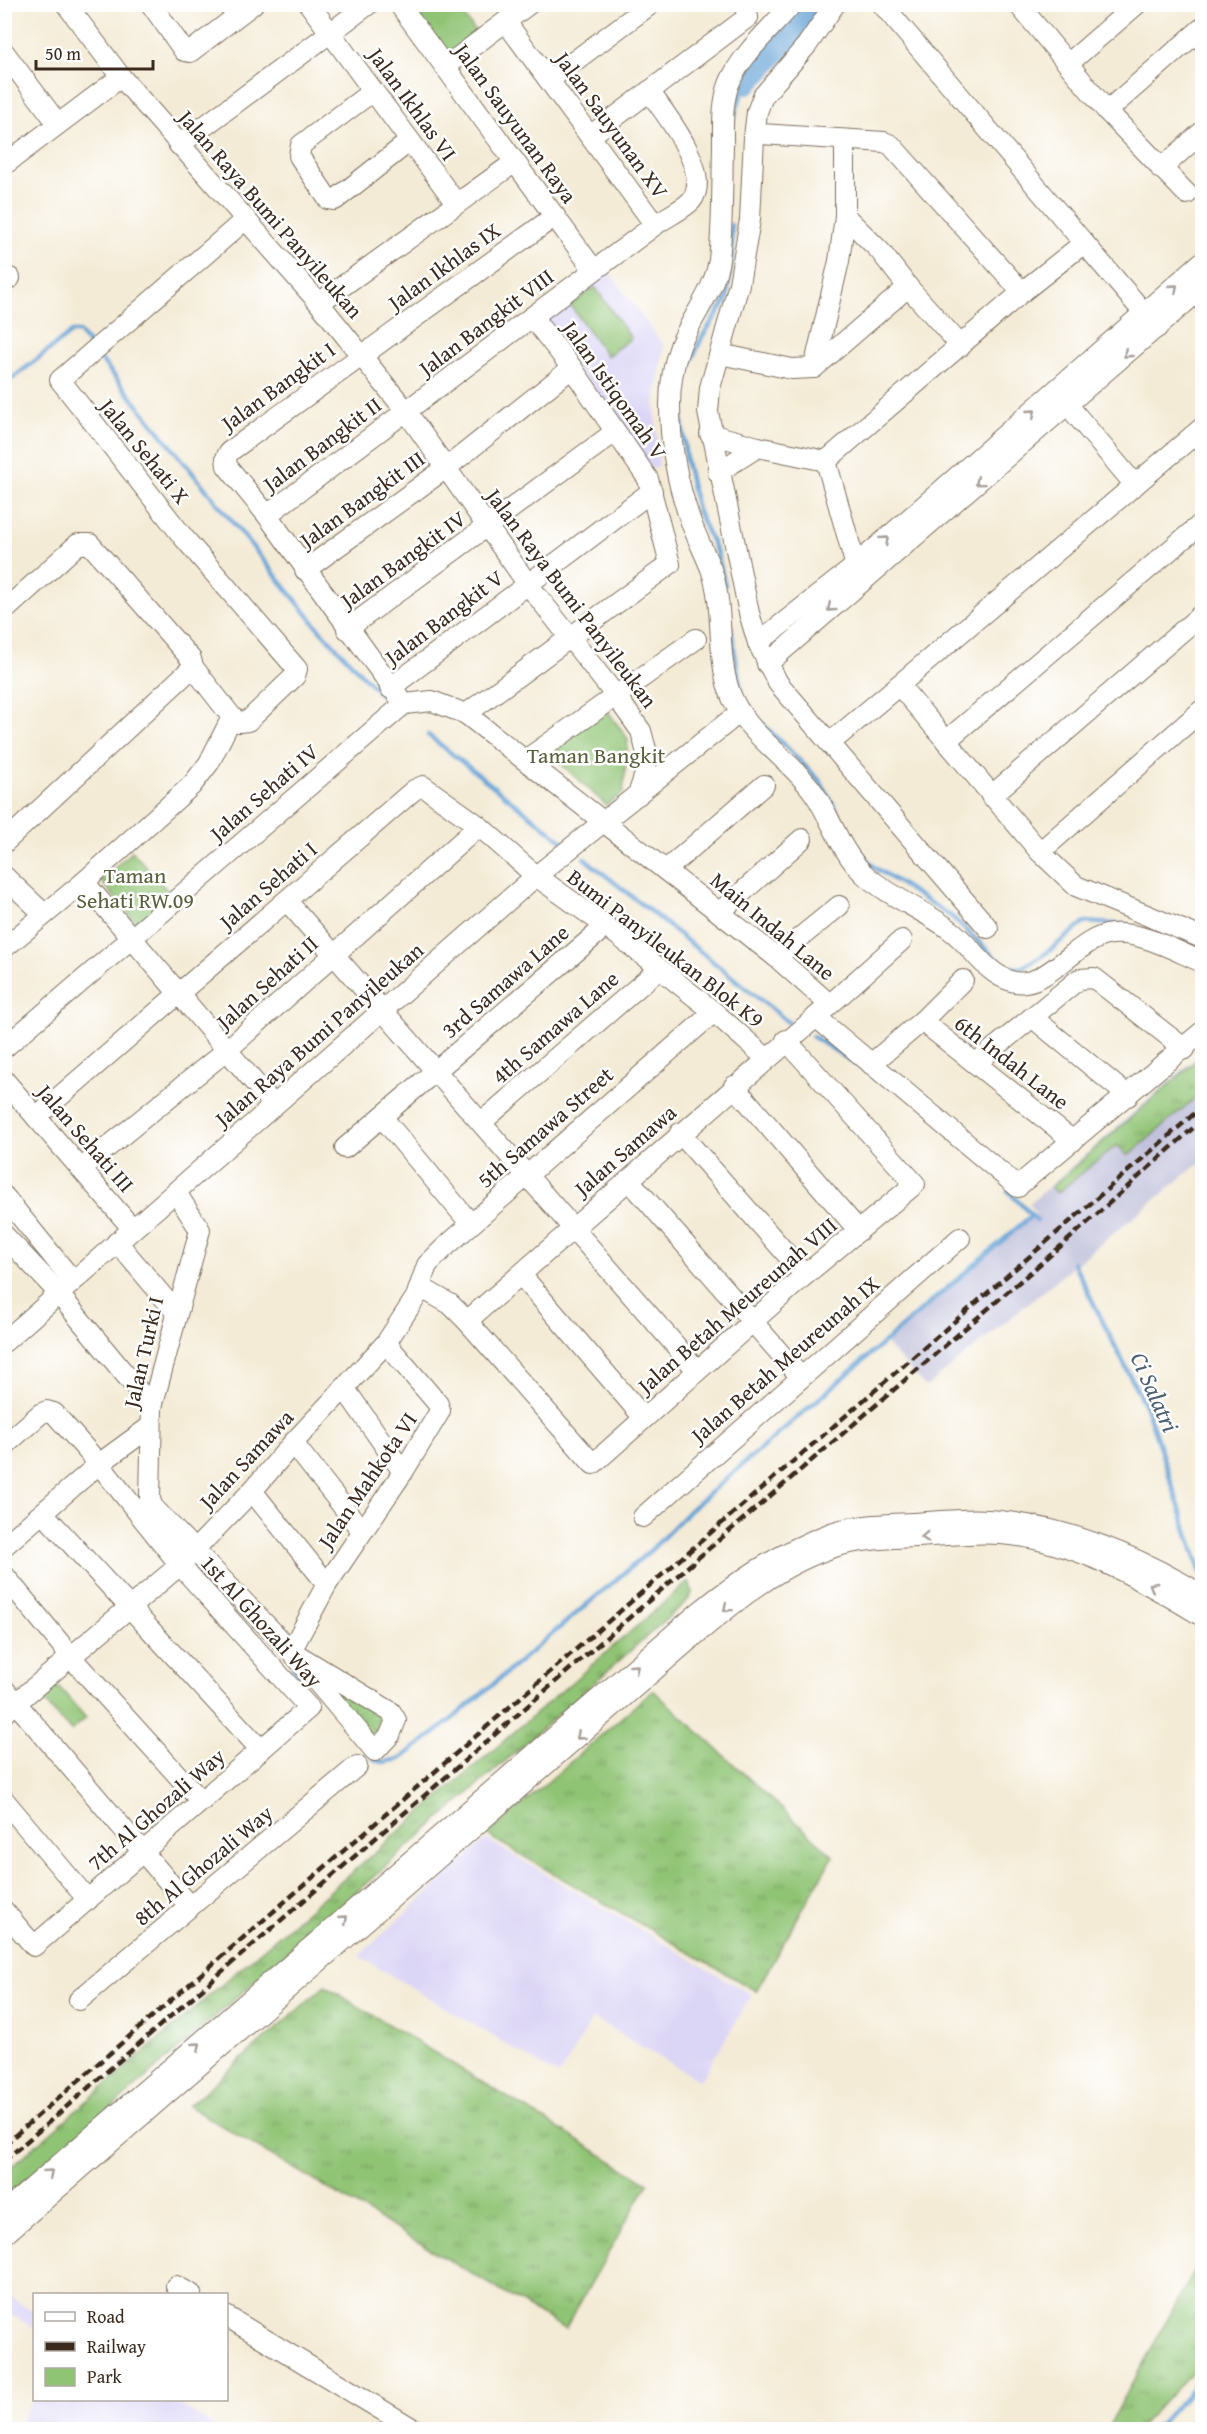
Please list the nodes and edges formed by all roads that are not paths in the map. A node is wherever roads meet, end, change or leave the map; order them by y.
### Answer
1 (66, 4) edge
2 (151, 4) edge
3 (309, 4) edge
4 (369, 4) edge
5 (399, 4) edge
6 (530, 4) edge
7 (651, 4) edge
8 (835, 4) edge
9 (882, 4) edge
10 (1137, 4) edge
11 (791, 5) edge
12 (745, 6) edge
13 (243, 8) edge
14 (1029, 8) edge
15 (506, 22) junction
16 (1203, 28) edge
17 (331, 33) junction
18 (4, 52) edge
19 (1069, 63) junction
20 (445, 67) junction
21 (120, 77) junction
22 (549, 80) junction
23 (373, 91) junction
24 (649, 91) junction
25 (1107, 111) junction
26 (58, 124) junction
27 (1203, 132) edge
28 (590, 136) junction
29 (754, 137) junction
30 (846, 140) junction
31 (410, 141) junction
32 (179, 145) junction
33 (514, 162) junction
34 (4, 165) edge
35 (1161, 169) junction
36 (1187, 195) dead end
37 (456, 203) junction
38 (555, 216) junction
39 (845, 216) junction
40 (246, 219) junction
41 (656, 225) junction
42 (1084, 243) junction
43 (1203, 262) edge
44 (594, 270) junction
45 (908, 287) junction
46 (1203, 288) edge
47 (1022, 292) junction
48 (319, 303) junction
49 (532, 317) junction
50 (1151, 320) junction
51 (960, 346) junction
52 (720, 354) junction
53 (361, 356) junction
54 (572, 368) junction
55 (814, 368) junction
56 (1063, 399) junction
57 (406, 411) junction
58 (1203, 428) edge
59 (615, 432) junction
60 (710, 434) junction
61 (758, 447) junction
62 (826, 461) junction
63 (446, 468) junction
64 (718, 472) junction
65 (1135, 485) junction
66 (652, 491) junction
67 (267, 515) junction
68 (1203, 523) edge
69 (487, 527) junction
70 (305, 570) junction
71 (858, 574) junction
72 (527, 583) junction
73 (4, 611) edge
74 (1203, 614) edge
75 (347, 629) junction
76 (569, 636) junction
77 (696, 639) dead end
78 (758, 643) junction
79 (767, 664) junction
80 (194, 667) junction
81 (899, 685) junction
82 (390, 688) junction
83 (616, 696) junction
84 (398, 709) junction
85 (1203, 710) edge
86 (466, 714) junction
87 (232, 717) junction
88 (729, 721) dead end
89 (641, 731) junction
90 (946, 741) junction
91 (830, 743) junction
92 (527, 759) junction
93 (671, 769) junction
94 (764, 785) dead end
95 (638, 795) junction
96 (991, 796) junction
97 (604, 822) junction
98 (479, 826) junction
99 (802, 839) dead end
100 (4, 843) edge
101 (1040, 852) junction
102 (667, 869) junction
103 (4, 876) edge
104 (536, 876) junction
105 (84, 882) junction
106 (287, 901) junction
107 (839, 906) dead end
108 (720, 912) junction
109 (44, 914) junction
110 (606, 926) junction
111 (988, 928) dead end
112 (132, 938) junction
113 (1203, 938) edge
114 (902, 940) dead end
115 (4, 948) edge
116 (334, 954) junction
117 (776, 957) junction
118 (1203, 962) edge
119 (659, 969) junction
120 (963, 980) dead end
121 (178, 994) junction
122 (822, 1010) junction
123 (382, 1011) junction
124 (714, 1012) junction
125 (1032, 1017) junction
126 (922, 1021) junction
127 (1203, 1032) edge
128 (790, 1037) junction
129 (4, 1048) edge
130 (1185, 1049) junction
131 (227, 1050) junction
132 (766, 1058) junction
133 (976, 1063) junction
134 (871, 1064) junction
135 (436, 1072) junction
136 (4, 1080) edge
137 (735, 1087) junction
138 (1128, 1096) junction
139 (271, 1106) junction
140 (36, 1117) junction
141 (378, 1120) junction
142 (483, 1121) junction
143 (680, 1133) junction
144 (1073, 1141) junction
145 (345, 1148) dead end
146 (82, 1168) junction
147 (527, 1173) junction
148 (629, 1180) junction
149 (177, 1194) junction
150 (4, 1196) edge
151 (470, 1223) junction
152 (573, 1227) junction
153 (132, 1228) junction
154 (859, 1231) junction
155 (4, 1235) edge
156 (960, 1238) dead end
157 (117, 1242) junction
158 (805, 1275) junction
159 (522, 1276) junction
160 (66, 1287) junction
161 (420, 1287) junction
162 (176, 1312) junction
163 (467, 1321) junction
164 (752, 1322) junction
165 (4, 1342) edge
166 (386, 1343) junction
167 (697, 1370) junction
168 (800, 1376) junction
169 (345, 1389) junction
170 (151, 1417) junction
171 (644, 1418) junction
172 (293, 1443) junction
173 (4, 1446) edge
174 (99, 1464) junction
175 (403, 1472) junction
176 (252, 1491) junction
177 (43, 1513) junction
178 (643, 1517) dead end
179 (362, 1531) junction
180 (4, 1546) edge
181 (187, 1557) junction
182 (4, 1575) edge
183 (327, 1584) junction
184 (1200, 1594) edge
185 (129, 1606) junction
186 (1203, 1616) edge
187 (291, 1651) junction
188 (71, 1656) junction
189 (8, 1701) edge
190 (309, 1708) joint
191 (261, 1750) junction
192 (357, 1766) dead end
193 (503, 1793) junction
194 (4, 1800) edge
195 (201, 1802) junction
196 (143, 1852) junction
197 (88, 1900) junction
198 (190, 1907) junction
199 (4, 1911) edge
200 (79, 2000) dead end
201 (4, 2212) edge
202 (4, 2235) edge
203 (228, 2317) edge
204 (415, 2430) edge

1 - 21 street, Jalan Raya Bumi Panyileukan
2 - 13 street
3 - 17 street, Jalan Ikhlas VI
4 - 17 street
5 - 20 street, Jalan Sauyunan Raya
6 - 15 street
7 - 22 street
8 - 29 street
9 - 42 street
10 - 19 street
11 - 118 street
12 - 24 street
14 - 19 street
15 - 20 street
15 - 22 street, Jalan Sauyunan XV
16 - 25 street
17 - 23 street, Jalan Ikhlas VI
17 - 32 street
18 - 26 street
19 - 25 street
20 - 33 street, Jalan Sauyunan Raya
21 - 26 street
21 - 32 street, Jalan Raya Bumi Panyileukan
22 - 28 street, Jalan Sauyunan XV
23 - 31 street, Jalan Ikhlas VI
23 - 31 street
24 - 28 street
24 - 41 street
25 - 35 street
26 - 34 street
27 - 35 street
28 - 41 street, Jalan Sauyunan XV
29 - 30 street
29 - 52 street
30 - 39 street
30 - 47 street
31 - 37 street, Jalan Ikhlas VI
32 - 40 street, Jalan Raya Bumi Panyileukan
33 - 37 street
33 - 38 street, Jalan Sauyunan Raya
35 - 36 street
37 - 48 street
38 - 44 street, Jalan Sauyunan Raya
38 - 53 street, Jalan Ikhlas IX
39 - 45 street
39 - 55 street
40 - 48 street, Jalan Raya Bumi Panyileukan
40 - 87 street, Jalan Sehati X
41 - 44 street, Jalan Sauyunan XV
42 - 47 street
42 - 50 street
50 -> 43 street
44 - 49 street, Jalan Bangkit VIII
45 - 51 street
45 - 55 street
46 - 50 street
47 - 51 street
48 - 53 street, Jalan Raya Bumi Panyileukan
49 - 54 street, Jalan Istiqomah V
49 - 57 street, Jalan Bangkit VIII
50 - 56 street
51 - 62 street
52 - 55 street
52 - 60 street
53 - 57 street, Jalan Raya Bumi Panyileukan
53 - 67 street, Jalan Bangkit I
54 - 59 street, Jalan Istiqomah V
54 - 63 street, Jalan Bangkit III
56 - 65 street
56 - 71 street
57 - 63 street, Jalan Raya Bumi Panyileukan
57 - 67 street, Jalan Bangkit II
58 - 65 street
59 - 66 street, Jalan Istiqomah V
59 - 69 street, Jalan Bangkit IV
60 - 61 street
60 - 64 street
61 - 62 street
61 - 64 street
62 - 71 street
63 - 69 street, Jalan Raya Bumi Panyileukan
63 - 70 street, Jalan Bangkit III
64 - 78 street
65 - 81 street
66 - 72 street, Jalan Bangkit V
66 - 76 street, Jalan Istiqomah V
67 - 70 street
68 - 90 street
69 - 72 street, Jalan Raya Bumi Panyileukan
69 - 75 street, Jalan Bangkit IV
70 - 75 street
71 - 78 street
71 -> 79 street
72 - 76 street, Jalan Raya Bumi Panyileukan
72 - 82 street, Jalan Bangkit V
73 - 80 street
74 - 96 street
75 - 82 street
76 - 83 street, Jalan Raya Bumi Panyileukan
76 - 86 street
77 - 83 street
78 - 79 street
79 - 91 street
80 - 87 street
80 - 100 street
81 - 90 street
81 - 91 street
82 - 84 street
83 - 89 street, Jalan Raya Bumi Panyileukan
83 - 92 street
84 - 86 street
84 - 112 street, Jalan Sehati IV
85 - 101 street
86 - 92 street
87 - 105 street
88 - 93 street
89 - 93 street
89 - 95 street, Jalan Raya Bumi Panyileukan
90 - 96 street
91 - 111 street
92 - 97 street
93 - 95 street
94 - 102 street
95 - 97 street, Jalan Raya Bumi Panyileukan
96 - 101 street
97 - 102 street, Main Indah Lane
97 - 104 street, Jalan Raya Bumi Panyileukan
98 - 104 street, Jalan Sehati I
98 - 106 street, Jalan Sehati I
98 - 116 street, Jalan Sehati II
99 - 108 street
101 - 113 street
102 - 108 street, Main Indah Lane
103 - 109 street
104 - 110 street, Bumi Panyileukan Blok K9
104 - 123 street, Jalan Raya Bumi Panyileukan
105 - 109 street
105 - 112 street
106 - 116 street
106 - 121 street, Jalan Sehati I
107 - 117 street
108 - 117 street, Main Indah Lane
109 - 115 street
110 - 119 street, Bumi Panyileukan Blok K9
110 - 135 street, 3rd Samawa Lane
112 - 121 street
112 - 129 street, Jalan Sehati IV
114 - 122 street, Jalan Samawa
116 - 123 street
116 - 131 street, Jalan Sehati II
117 - 122 street, Main Indah Lane
119 - 124 street, Bumi Panyileukan Blok K9
119 - 142 street, 4th Samawa Lane
120 - 126 street
121 - 131 street
121 - 140 street, Jalan Sehati I
122 - 128 street, Jalan Samawa
122 - 134 street, Main Indah Lane
123 - 135 street
123 - 139 street, Jalan Raya Bumi Panyileukan
124 - 132 street, Bumi Panyileukan Blok K9
124 - 147 street, 5th Samawa Street
125 - 130 street
125 - 133 street
125 - 138 street
126 - 133 street, 6th Indah Lane
126 - 134 street
127 - 130 street
128 - 132 street, Jalan Samawa
128 - 154 street, Jalan Betah Meureunah VIII
130 - 138 street
131 - 139 street
131 - 146 street, Jalan Sehati II
132 - 137 street, Jalan Samawa
133 - 144 street, 6th Indah Lane
134 - 144 street, Main Indah Lane
135 - 141 street, 3rd Samawa Lane
135 - 142 street
136 - 140 street, Jalan Sehati III
137 - 143 street, Jalan Samawa
137 - 154 street
138 - 144 street
139 - 149 street, Jalan Raya Bumi Panyileukan
140 - 146 street, Jalan Sehati III
141 - 145 street
141 - 151 street
142 - 147 street
143 - 148 street, Jalan Samawa
143 - 158 street
146 - 153 street, Jalan Sehati III
147 - 151 street, 5th Samawa Street
147 - 152 street
148 - 152 street, Jalan Samawa
148 - 164 street
149 - 153 street, Jalan Raya Bumi Panyileukan
149 - 162 street, Jalan Turki I
150 - 160 street
151 - 161 street, 5th Samawa Street
152 - 159 street, Jalan Samawa
152 - 167 street
153 - 157 street, Jalan Raya Bumi Panyileukan
154 - 158 street, Jalan Betah Meureunah VIII
155 - 160 street
156 - 168 street, Jalan Betah Meureunah IX
157 - 160 street, Jalan Raya Bumi Panyileukan
157 - 162 street
158 - 164 street, Jalan Betah Meureunah VIII
159 - 163 street, Jalan Samawa
159 - 171 street
160 - 165 street, Jalan Raya Bumi Panyileukan
160 - 170 street
161 - 163 street
161 - 166 street, Jalan Samawa
162 - 170 street, Jalan Turki I
163 - 171 street, Jalan Betah Meureunah VIII
164 - 167 street, Jalan Betah Meureunah VIII
164 - 168 street
166 - 169 street, Jalan Samawa
166 - 175 street, Jalan Mahkota VI
167 - 171 street, Jalan Betah Meureunah VIII
168 - 178 street, Jalan Betah Meureunah IX
169 - 172 street, Jalan Samawa
169 - 175 street
170 - 174 street
170 - 181 street, Jalan Turki I
172 - 176 street, Jalan Samawa
172 - 179 street
173 - 174 street
174 - 177 street
174 - 181 street
175 - 179 street, Jalan Mahkota VI
176 - 181 street, Jalan Samawa
176 - 183 street
177 - 180 street
177 - 185 street
179 - 183 street, Jalan Mahkota VI
181 - 185 street, Jalan Samawa
181 - 187 street
181 - 190 street, 1st Al Ghozali Way
182 - 188 street
183 - 187 street, Jalan Mahkota VI
193 -> 184 street
185 - 188 street, Jalan Samawa
185 - 191 street
186 -> 193 street
187 - 187 street
188 - 189 street, Jalan Samawa
188 - 195 street
189 - 196 street
190 - 191 street, 7th Al Ghozali Way
191 - 195 street, 7th Al Ghozali Way
192 - 198 street, 8th Al Ghozali Way
201 -> 193 street
193 - 202 street
194 - 197 street
195 - 196 street, 7th Al Ghozali Way
196 - 197 street, 7th Al Ghozali Way
196 - 198 street
197 - 199 street, 7th Al Ghozali Way
198 - 200 street, 8th Al Ghozali Way
203 - 204 street

